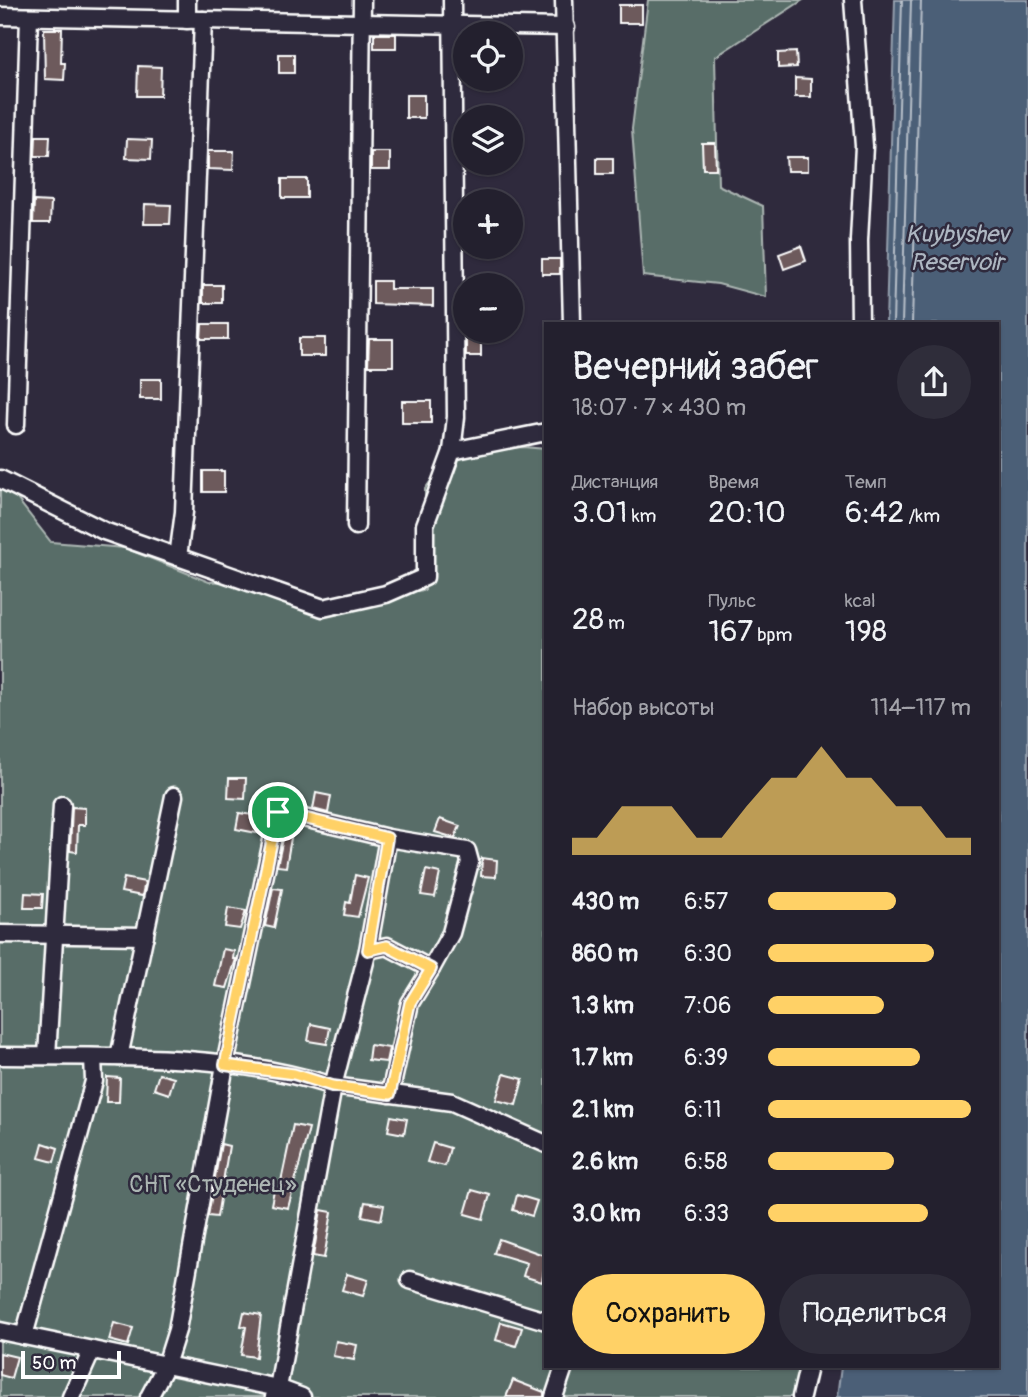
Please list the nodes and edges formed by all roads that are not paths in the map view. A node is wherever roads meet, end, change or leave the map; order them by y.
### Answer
1 (187, 0) edge
2 (362, 0) edge
3 (452, 0) edge
4 (564, 0) edge
5 (853, 0) edge
6 (7, 11) edge
7 (29, 17) junction
8 (195, 20) junction
9 (362, 23) junction
10 (453, 25) joint
11 (523, 26) edge
12 (566, 27) junction
13 (454, 91) edge
14 (572, 322) edge
15 (860, 322) edge
16 (16, 425) dead end
17 (544, 432) edge
18 (452, 452) junction
19 (0, 479) edge
20 (356, 526) dead end
21 (178, 557) junction
22 (174, 796) dead end
23 (62, 805) dead end
24 (387, 838) junction
25 (0, 934) edge
26 (53, 936) junction
27 (145, 936) junction
28 (368, 950) junction
29 (431, 969) junction
30 (47, 1056) junction
31 (93, 1057) junction
32 (119, 1057) junction
33 (1, 1059) edge
34 (225, 1065) junction
35 (332, 1086) junction
36 (390, 1094) junction
37 (544, 1143) edge
38 (410, 1280) dead end
39 (544, 1320) edge
40 (0, 1331) edge
41 (24, 1336) junction
42 (92, 1350) junction
43 (166, 1365) junction
44 (564, 1368) edge
45 (808, 1368) edge
46 (276, 1393) edge
47 (71, 1397) edge
48 (149, 1397) edge
49 (302, 1397) edge
50 (554, 1397) edge
51 (801, 1397) edge

1 - 8 street
2 - 9 street
3 - 10 street
4 - 12 street
5 - 15 street
6 - 7 street
7 - 8 street
7 - 16 street
8 - 9 street
8 - 21 street
9 - 10 street
9 - 20 street
11 - 12 street
12 - 14 street
13 - 18 street
17 - 18 street
18 - 21 street
19 - 21 street
22 - 27 street
23 - 26 street
24 - 28 street
24 - 29 street
24 - 34 street
25 - 26 street
26 - 27 street
26 - 30 street
27 - 32 street
28 - 29 street
28 - 35 street
29 - 36 street
30 - 31 street
30 - 33 street
31 - 32 street
31 - 41 street
32 - 34 street
34 - 35 street
34 - 43 street
35 - 36 street
35 - 46 street
36 - 37 street
38 - 39 street
40 - 41 street
41 - 42 street
42 - 43 street
42 - 47 street
43 - 46 street
43 - 48 street
44 - 50 street
45 - 51 street
46 - 49 street

